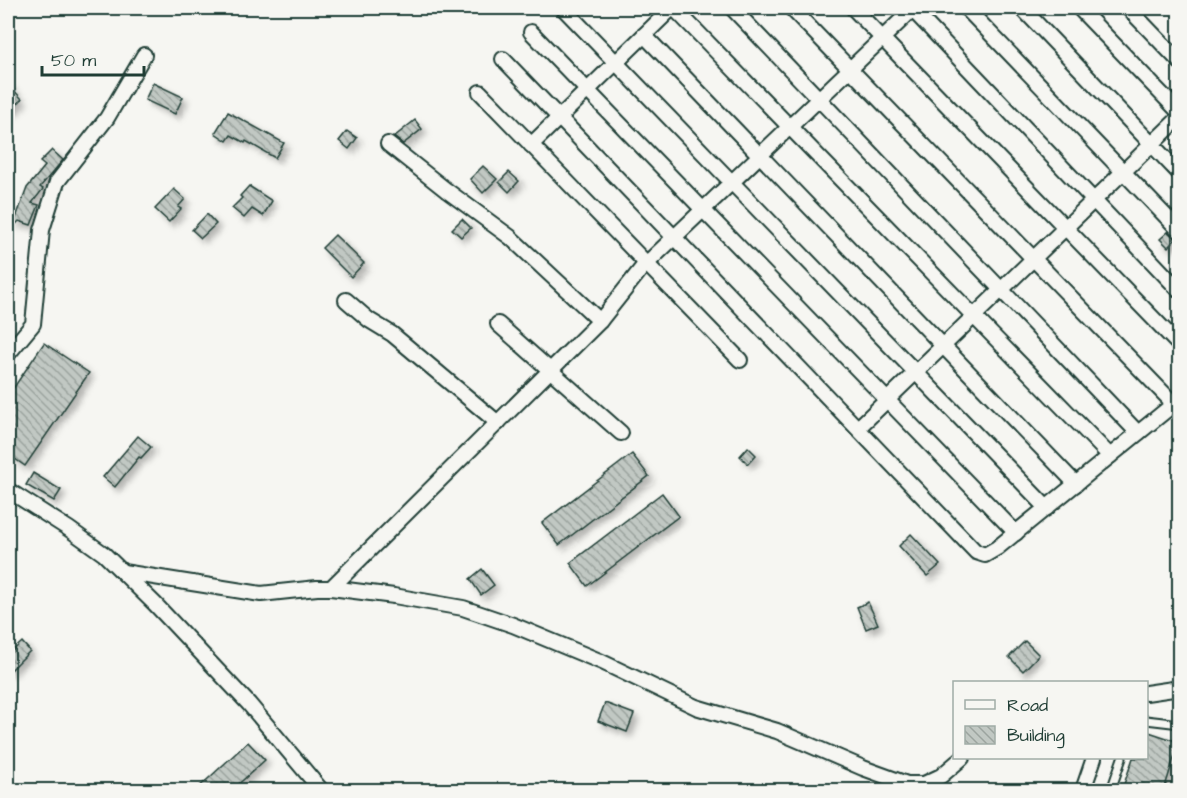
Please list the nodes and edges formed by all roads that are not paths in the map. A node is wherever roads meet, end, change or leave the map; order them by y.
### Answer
1 (563, 8) edge
2 (673, 8) edge
3 (732, 8) edge
4 (791, 8) edge
5 (853, 8) edge
6 (912, 8) edge
7 (966, 8) edge
8 (1022, 8) edge
9 (1079, 8) edge
10 (1128, 8) edge
11 (531, 32) dead end
12 (644, 35) junction
13 (881, 38) junction
14 (144, 55) dead end
15 (503, 59) dead end
16 (615, 62) junction
17 (1179, 62) edge
18 (849, 69) junction
19 (587, 90) junction
20 (480, 92) dead end
21 (819, 98) junction
22 (1179, 115) edge
23 (559, 117) junction
24 (789, 126) junction
25 (388, 144) dead end
26 (1152, 144) junction
27 (531, 145) junction
28 (759, 155) junction
29 (1124, 171) junction
30 (1179, 174) edge
31 (731, 182) junction
32 (1094, 200) junction
33 (703, 209) junction
34 (1066, 227) junction
35 (1179, 231) edge
36 (674, 237) junction
37 (1033, 259) junction
38 (646, 264) junction
39 (1001, 290) junction
40 (1179, 291) edge
41 (345, 300) dead end
42 (973, 316) junction
43 (600, 321) junction
44 (498, 324) dead end
45 (943, 345) junction
46 (1179, 346) edge
47 (8, 354) edge
48 (740, 360) dead end
49 (551, 370) junction
50 (915, 373) junction
51 (887, 400) junction
52 (1177, 402) edge
53 (498, 423) junction
54 (858, 428) junction
55 (621, 432) dead end
56 (1138, 433) junction
57 (1110, 456) junction
58 (1076, 484) junction
59 (8, 490) edge
60 (1047, 508) junction
61 (1016, 533) junction
62 (123, 573) junction
63 (331, 588) junction
64 (1179, 688) edge
65 (1148, 693) edge
66 (1148, 720) edge
67 (1179, 724) edge
68 (961, 759) edge
69 (1094, 759) edge
70 (1122, 759) edge
71 (912, 788) edge
72 (321, 790) edge
73 (1083, 790) edge
74 (1111, 790) edge

1 - 16 street
2 - 12 street
2 - 24 street
3 - 21 street
4 - 18 street
5 - 13 street
6 - 13 street
6 - 32 street
7 - 29 street
8 - 26 street
9 - 22 street
10 - 17 street
11 - 19 street
12 - 16 street
12 - 28 street
13 - 18 street
13 - 34 street
14 - 47 street
15 - 23 street
16 - 19 street
16 - 31 street
18 - 21 street
18 - 37 street
19 - 23 street
19 - 33 street
20 - 27 street
21 - 24 street
21 - 39 street
22 - 26 street
23 - 27 street
23 - 36 street
24 - 28 street
24 - 42 street
25 - 43 street
26 - 29 street
26 - 30 street
27 - 38 street
28 - 31 street
28 - 45 street
29 - 32 street
29 - 35 street
31 - 33 street
31 - 50 street
32 - 34 street
32 - 40 street
33 - 36 street
33 - 51 street
34 - 37 street
34 - 46 street
36 - 38 street
36 - 54 street
37 - 39 street
37 - 52 street
38 - 43 street
38 - 48 street
39 - 42 street
39 - 56 street
41 - 53 street
42 - 45 street
42 - 57 street
43 - 49 street
44 - 49 street
45 - 50 street
45 - 58 street
49 - 53 street
49 - 55 street
50 - 51 street
50 - 60 street
51 - 54 street
51 - 61 street
52 - 56 street
53 - 63 street
54 - 61 street
56 - 57 street
57 - 58 street
58 - 60 street
59 - 62 street
60 - 61 street
62 - 63 street
62 - 72 street
63 - 71 street
64 - 65 street
66 - 67 lane
68 - 71 street
69 - 73 street
70 - 74 lane

